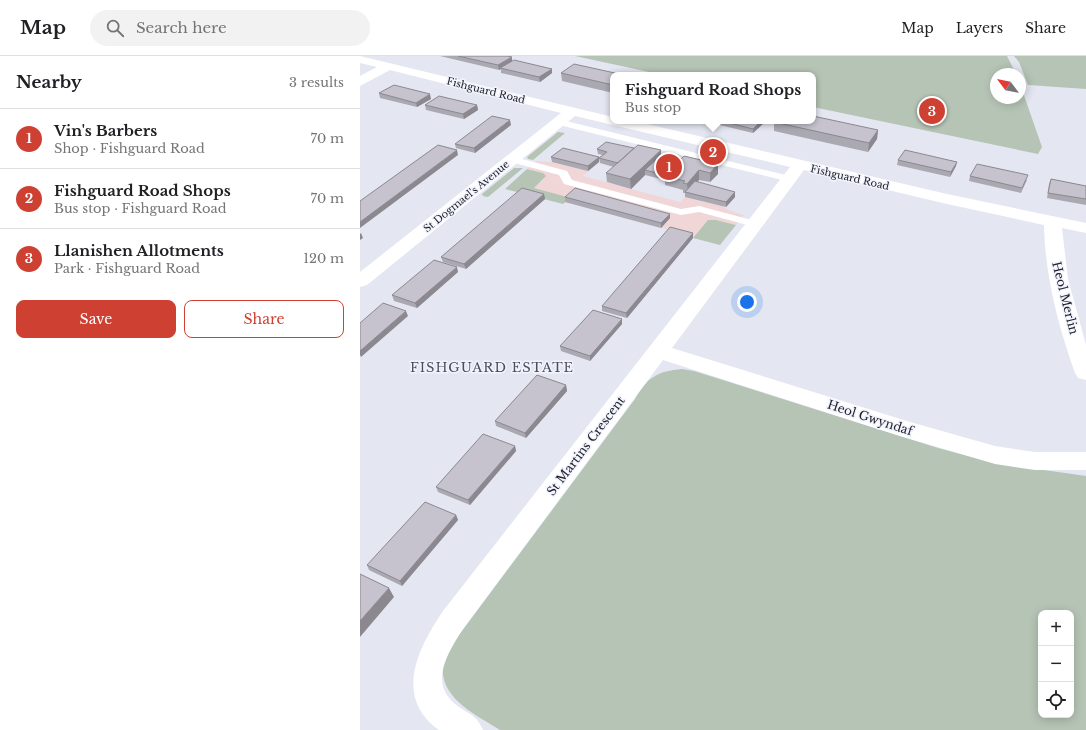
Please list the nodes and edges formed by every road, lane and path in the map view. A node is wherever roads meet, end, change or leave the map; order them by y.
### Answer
1 (360, 59) edge
2 (388, 66) junction
3 (360, 82) edge
4 (572, 111) junction
5 (610, 120) edge
6 (558, 122) junction
7 (625, 124) edge
8 (511, 159) junction
9 (795, 172) junction
10 (1053, 221) junction
11 (756, 224) junction
12 (1086, 228) edge
13 (360, 281) edge
14 (659, 351) junction
15 (1086, 373) edge
16 (1086, 461) edge
17 (467, 730) edge

1 - 2 street, Fishguard Road
2 - 3 street
2 - 4 street, Fishguard Road
4 - 5 street, Fishguard Road
4 - 6 street, St Dogmael's Avenue
6 - 8 street, St Dogmael's Avenue
6 - 9 lane, Fishguard Road
7 - 9 street, Fishguard Road
8 - 11 lane
8 - 13 street, St Dogmael's Avenue
9 - 10 street, Fishguard Road
9 - 11 street, St Martins Crescent
10 - 12 street, Fishguard Road
10 - 15 street, Heol Merlin
11 - 14 street, St Martins Crescent
14 - 16 street, Heol Gwyndaf
14 - 17 street, St Martins Crescent

